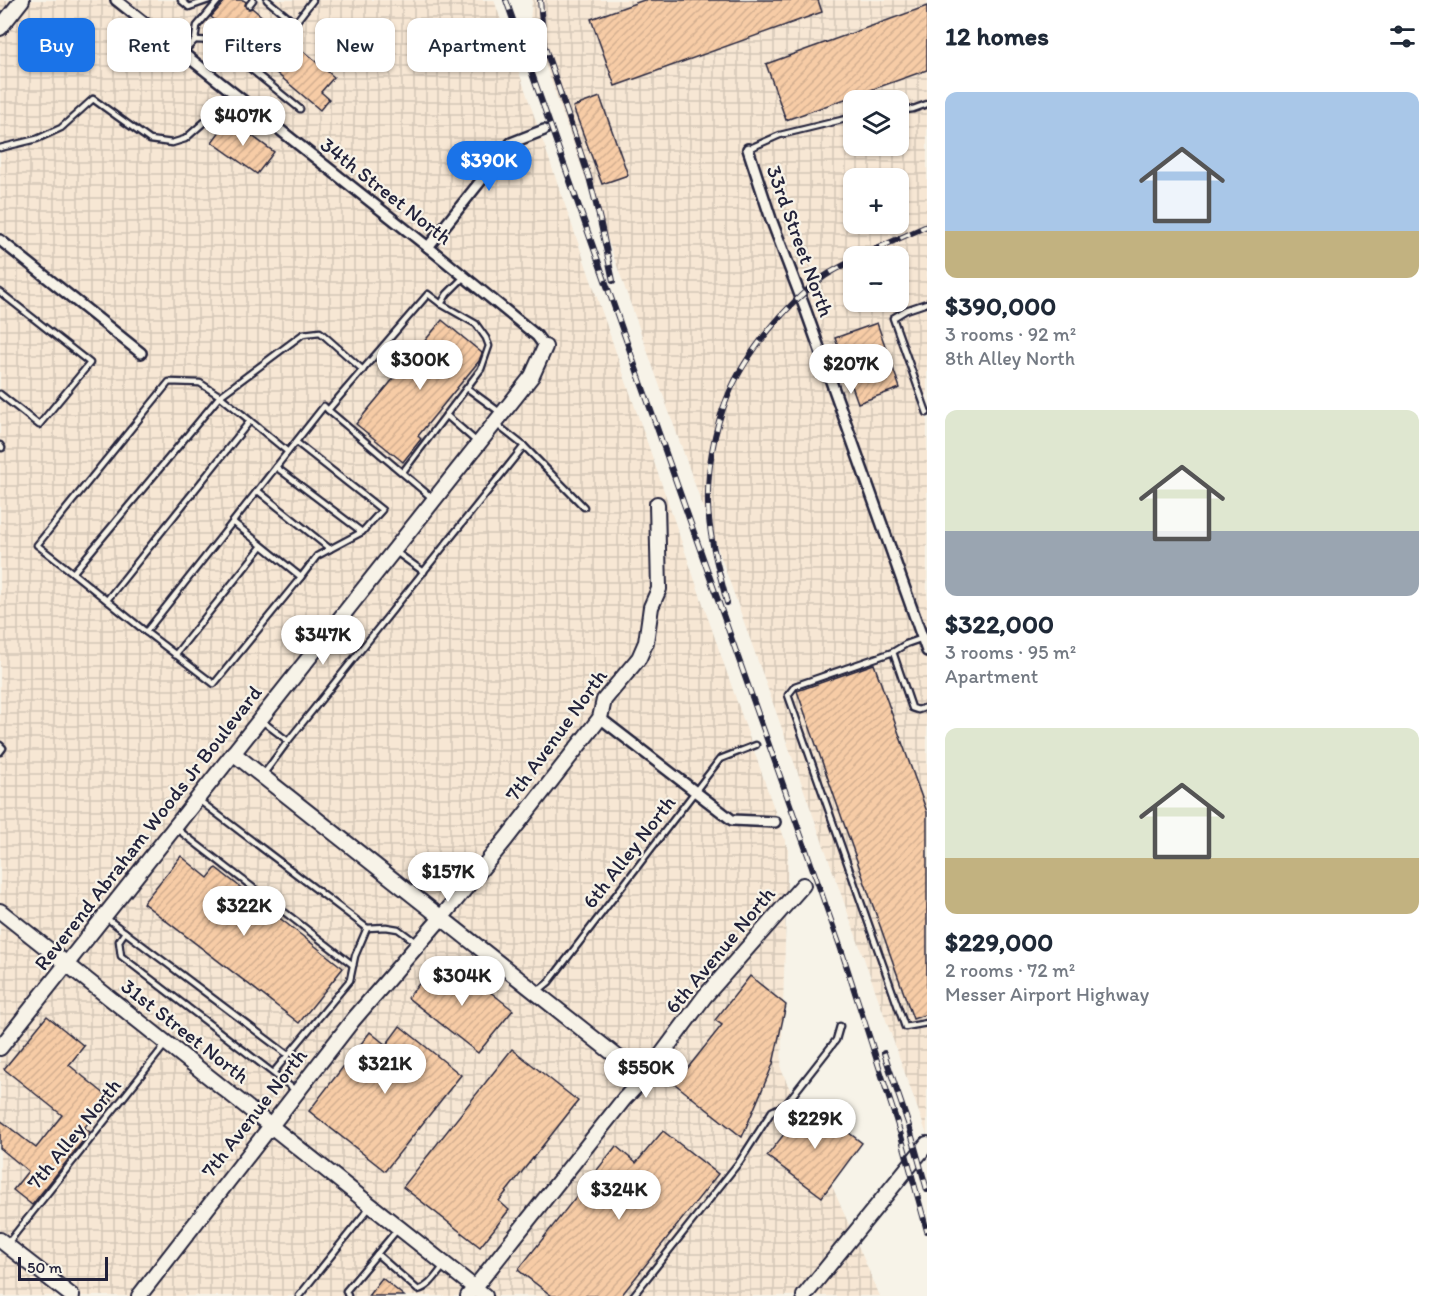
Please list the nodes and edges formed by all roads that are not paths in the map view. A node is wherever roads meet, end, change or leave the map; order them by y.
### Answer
1 (22, 0) edge
2 (117, 0) edge
3 (181, 0) edge
4 (209, 0) edge
5 (219, 0) edge
6 (267, 0) edge
7 (313, 0) edge
8 (139, 18) edge
9 (0, 28) edge
10 (195, 40) junction
11 (203, 40) edge
12 (191, 44) edge
13 (191, 59) edge
14 (254, 72) edge
15 (235, 95) junction
16 (927, 104) edge
17 (300, 109) dead end
18 (909, 110) edge
19 (843, 120) edge
20 (544, 130) dead end
21 (0, 148) edge
22 (748, 148) joint
23 (1, 244) edge
24 (428, 246) junction
25 (465, 276) junction
26 (0, 292) edge
27 (927, 303) edge
28 (441, 304) junction
29 (545, 347) joint
30 (141, 353) dead end
31 (363, 370) junction
32 (467, 388) junction
33 (0, 394) edge
34 (220, 396) junction
35 (328, 410) junction
36 (927, 413) edge
37 (447, 415) junction
38 (498, 418) junction
39 (250, 421) junction
40 (296, 442) junction
41 (479, 444) junction
42 (524, 446) junction
43 (288, 452) junction
44 (276, 467) junction
45 (402, 473) junction
46 (258, 491) junction
47 (434, 500) junction
48 (657, 504) dead end
49 (584, 507) dead end
50 (233, 522) junction
51 (362, 532) junction
52 (262, 546) junction
53 (330, 549) junction
54 (394, 550) junction
55 (424, 572) junction
56 (74, 573) junction
57 (301, 577) junction
58 (107, 600) junction
59 (146, 632) junction
60 (923, 638) junction
61 (927, 651) edge
62 (893, 652) junction
63 (175, 655) junction
64 (927, 707) edge
65 (600, 718) junction
66 (260, 719) junction
67 (288, 741) junction
68 (0, 745) edge
69 (756, 745) dead end
70 (0, 752) edge
71 (233, 753) junction
72 (262, 776) junction
73 (695, 793) junction
74 (197, 799) junction
75 (775, 822) dead end
76 (175, 827) junction
77 (803, 885) dead end
78 (0, 911) edge
79 (104, 917) junction
80 (441, 918) junction
81 (368, 928) junction
82 (124, 932) junction
83 (418, 944) junction
84 (67, 964) junction
85 (353, 965) junction
86 (536, 993) junction
87 (927, 1023) edge
88 (840, 1026) dead end
89 (167, 1043) junction
90 (0, 1048) edge
91 (288, 1055) junction
92 (273, 1073) junction
93 (644, 1077) junction
94 (297, 1091) junction
95 (271, 1126) junction
96 (927, 1144) edge
97 (371, 1206) junction
98 (399, 1228) junction
99 (3, 1243) edge
100 (377, 1254) junction
101 (446, 1264) junction
102 (476, 1293) edge
103 (72, 1296) edge
104 (139, 1296) edge
105 (299, 1296) edge
106 (348, 1296) edge
107 (633, 1296) edge
108 (804, 1296) edge

1 - 9 street
2 - 8 street, 34th Street North
3 - 4 lane
5 - 10 lane
6 - 7 lane
10 - 11 lane
10 - 12 lane
13 - 15 street, 34th Street North
14 - 17 lane
15 - 21 lane
15 - 24 street, 34th Street North
16 - 18 lane
19 - 22 lane
20 - 24 street
22 - 60 street, 33rd Street North
23 - 30 street
24 - 25 street, 34th Street North
25 - 28 lane
25 - 29 street, 34th Street North
26 - 33 lane
27 - 36 lane
28 - 31 lane
28 - 32 lane
29 - 38 street, Reverend Abraham Woods Jr Boulevard
31 - 34 lane
31 - 35 lane
32 - 37 lane
32 - 38 lane
34 - 39 lane
34 - 56 lane
34 - 56 lane
35 - 40 lane
35 - 45 lane
37 - 41 lane
37 - 45 lane
38 - 41 street, Reverend Abraham Woods Jr Boulevard
38 - 42 lane
39 - 43 lane
39 - 58 lane
40 - 43 lane
40 - 51 lane
41 - 47 street, Reverend Abraham Woods Jr Boulevard
42 - 49 lane
42 - 55 lane
43 - 44 lane
44 - 46 lane
44 - 51 lane
45 - 47 lane
46 - 50 lane
46 - 53 lane
47 - 54 street, Reverend Abraham Woods Jr Boulevard
48 - 65 street, 7th Avenue North
50 - 52 lane
50 - 59 lane
51 - 53 lane
52 - 57 lane
52 - 63 lane
53 - 57 lane
54 - 55 lane
54 - 66 street, Reverend Abraham Woods Jr Boulevard
55 - 67 lane
56 - 58 lane
57 - 63 lane
58 - 59 lane
59 - 63 lane
60 - 61 street, 33rd Street North
60 - 62 lane
62 - 64 lane
62 - 87 lane
65 - 73 street
65 - 80 street, 7th Avenue North
66 - 67 lane
66 - 71 street, Reverend Abraham Woods Jr Boulevard
67 - 72 lane
68 - 70 lane
69 - 73 lane, 6th Alley North
71 - 72 street
71 - 74 street, Reverend Abraham Woods Jr Boulevard
72 - 80 street
73 - 75 street
73 - 86 lane, 6th Alley North
74 - 76 street, Reverend Abraham Woods Jr Boulevard
74 - 81 lane
76 - 79 street, Reverend Abraham Woods Jr Boulevard
76 - 85 lane
77 - 93 street, 6th Avenue North
78 - 84 street, 31st Street North
79 - 82 lane
79 - 84 street, Reverend Abraham Woods Jr Boulevard
80 - 83 street, 7th Avenue North
80 - 86 street
81 - 83 lane
81 - 85 lane
82 - 91 lane
82 - 92 lane
83 - 94 street, 7th Avenue North
84 - 89 street, 31st Street North
84 - 90 street, Reverend Abraham Woods Jr Boulevard
85 - 91 lane
86 - 93 street
88 - 107 lane
89 - 95 street, 31st Street North
89 - 99 lane, 7th Alley North
91 - 92 lane
92 - 94 lane
93 - 102 street, 6th Avenue North
94 - 95 street, 7th Avenue North
95 - 97 street, 31st Street North
95 - 104 street, 7th Avenue North
96 - 108 street
97 - 98 street, 31st Street North
97 - 105 lane
98 - 100 lane
98 - 101 street, 31st Street North
99 - 103 street
100 - 101 lane
100 - 106 lane
101 - 102 street, 31st Street North

